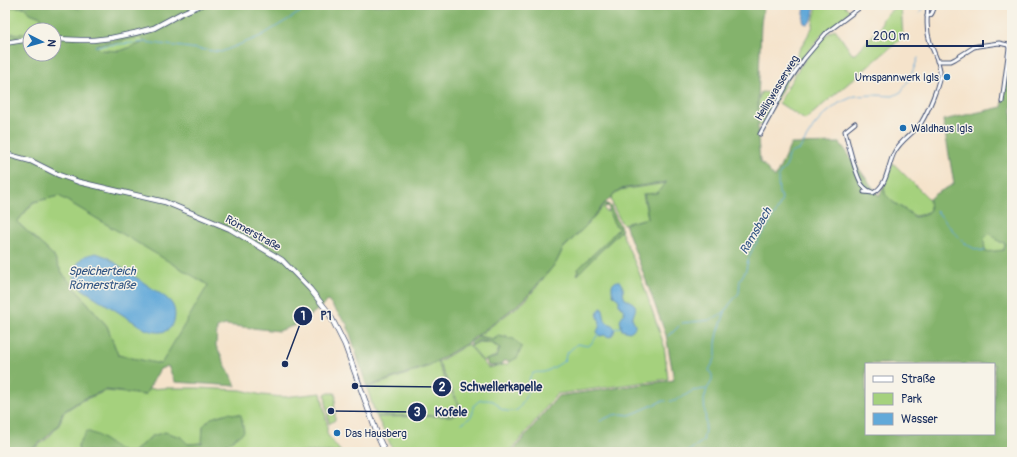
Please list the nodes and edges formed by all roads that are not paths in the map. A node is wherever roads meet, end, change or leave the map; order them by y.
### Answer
1 (201, 5) edge
2 (864, 5) edge
3 (928, 5) edge
4 (935, 5) edge
5 (928, 16) junction
6 (62, 39) edge
7 (22, 40) edge
8 (5, 43) edge
9 (937, 61) junction
10 (1002, 102) dead end
11 (855, 123) dead end
12 (760, 134) dead end
13 (5, 154) edge
14 (864, 192) dead end
15 (873, 194) junction
16 (385, 452) edge

1 - 6 main road
2 - 12 street, Heiligwasserweg
3 - 5 street
4 - 5 street
5 - 9 street
7 - 8 main road
9 - 10 street
9 - 15 street
11 - 15 street
13 - 16 main road, Römerstraße
14 - 15 street

